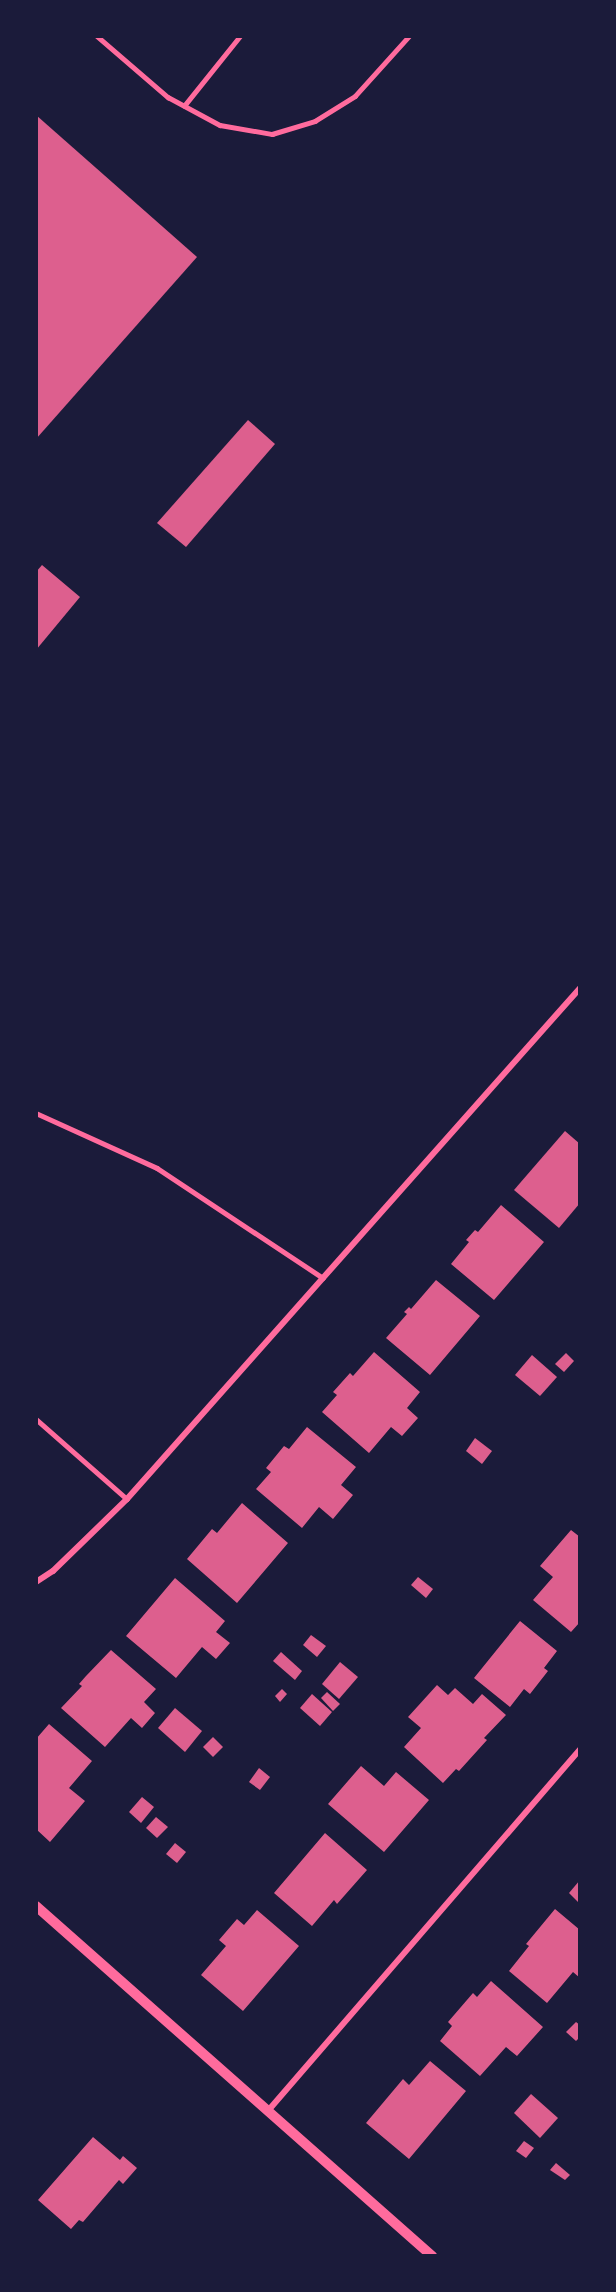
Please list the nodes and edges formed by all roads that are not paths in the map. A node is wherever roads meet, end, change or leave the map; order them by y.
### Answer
1 (97, 36) edge
2 (240, 36) edge
3 (409, 36) edge
4 (184, 106) junction
5 (580, 988) edge
6 (36, 1113) edge
7 (323, 1278) junction
8 (36, 1419) edge
9 (127, 1499) junction
10 (36, 1582) edge
11 (580, 1749) edge
12 (36, 1906) edge
13 (266, 2112) junction
14 (432, 2256) edge

1 - 4 lane
2 - 4 lane
3 - 4 lane
5 - 7 street
6 - 7 lane
7 - 9 street
8 - 9 lane
9 - 10 street
11 - 13 street
12 - 13 street
13 - 14 street

